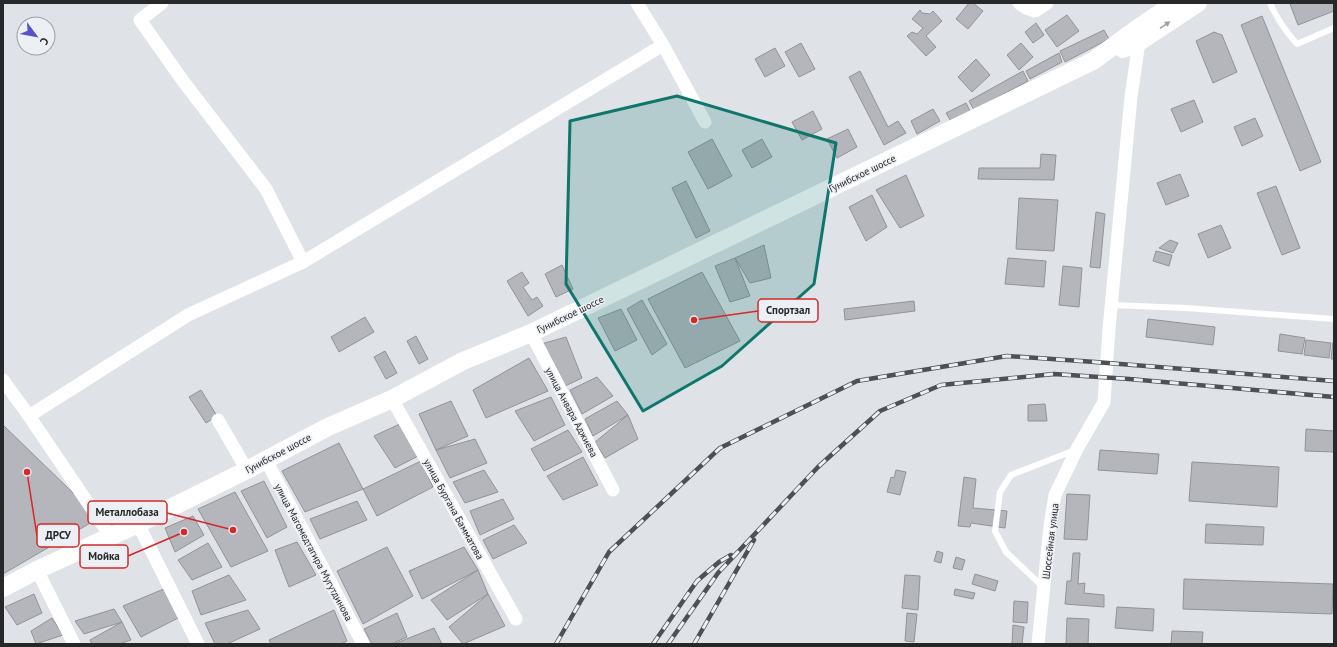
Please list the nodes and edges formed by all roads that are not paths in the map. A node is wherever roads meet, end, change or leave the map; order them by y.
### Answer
1 (162, 3) edge
2 (637, 3) edge
3 (1019, 3) edge
4 (1046, 3) edge
5 (1175, 3) edge
6 (1198, 3) edge
7 (1270, 3) edge
8 (1334, 28) edge
9 (1136, 37) junction
10 (663, 45) junction
11 (705, 122) dead end
12 (303, 262) junction
13 (1112, 305) junction
14 (1334, 319) edge
15 (531, 333) junction
16 (3, 380) edge
17 (392, 399) junction
18 (29, 416) junction
19 (218, 420) dead end
20 (1077, 449) junction
21 (266, 460) junction
22 (247, 470) junction
23 (613, 490) dead end
24 (138, 524) junction
25 (111, 537) junction
26 (37, 570) junction
27 (3, 588) edge
28 (1044, 588) junction
29 (516, 618) dead end
30 (74, 644) edge
31 (198, 644) edge
32 (363, 644) edge
33 (1038, 644) edge

1 - 12 street
2 - 10 street
3 - 4 street
5 - 9 main road
9 -> 6 main road
7 - 8 lane
9 - 13 street
9 - 15 main road, Гунибское шоссе
10 - 11 street
10 - 12 street
12 - 18 street
13 - 14 lane
13 - 20 street, Шоссейная улица
15 - 17 main road, Гунибское шоссе
15 - 23 street, улица Анвара Аджиева
16 - 18 street
17 - 21 main road, Гунибское шоссе
17 - 29 street, улица Бургана Бамматова
18 - 25 street
19 - 22 street
20 - 28 street, Шоссейная улица
20 - 28 lane
21 - 22 main road, Гунибское шоссе
21 - 32 street, улица Магомедтагира Мугутдинова
22 - 24 main road, Гунибское шоссе
24 - 25 main road, Гунибское шоссе
24 - 31 street
25 - 26 main road, Гунибское шоссе
26 - 27 main road, Гунибское шоссе
26 - 30 street
28 - 33 street, Шоссейная улица

